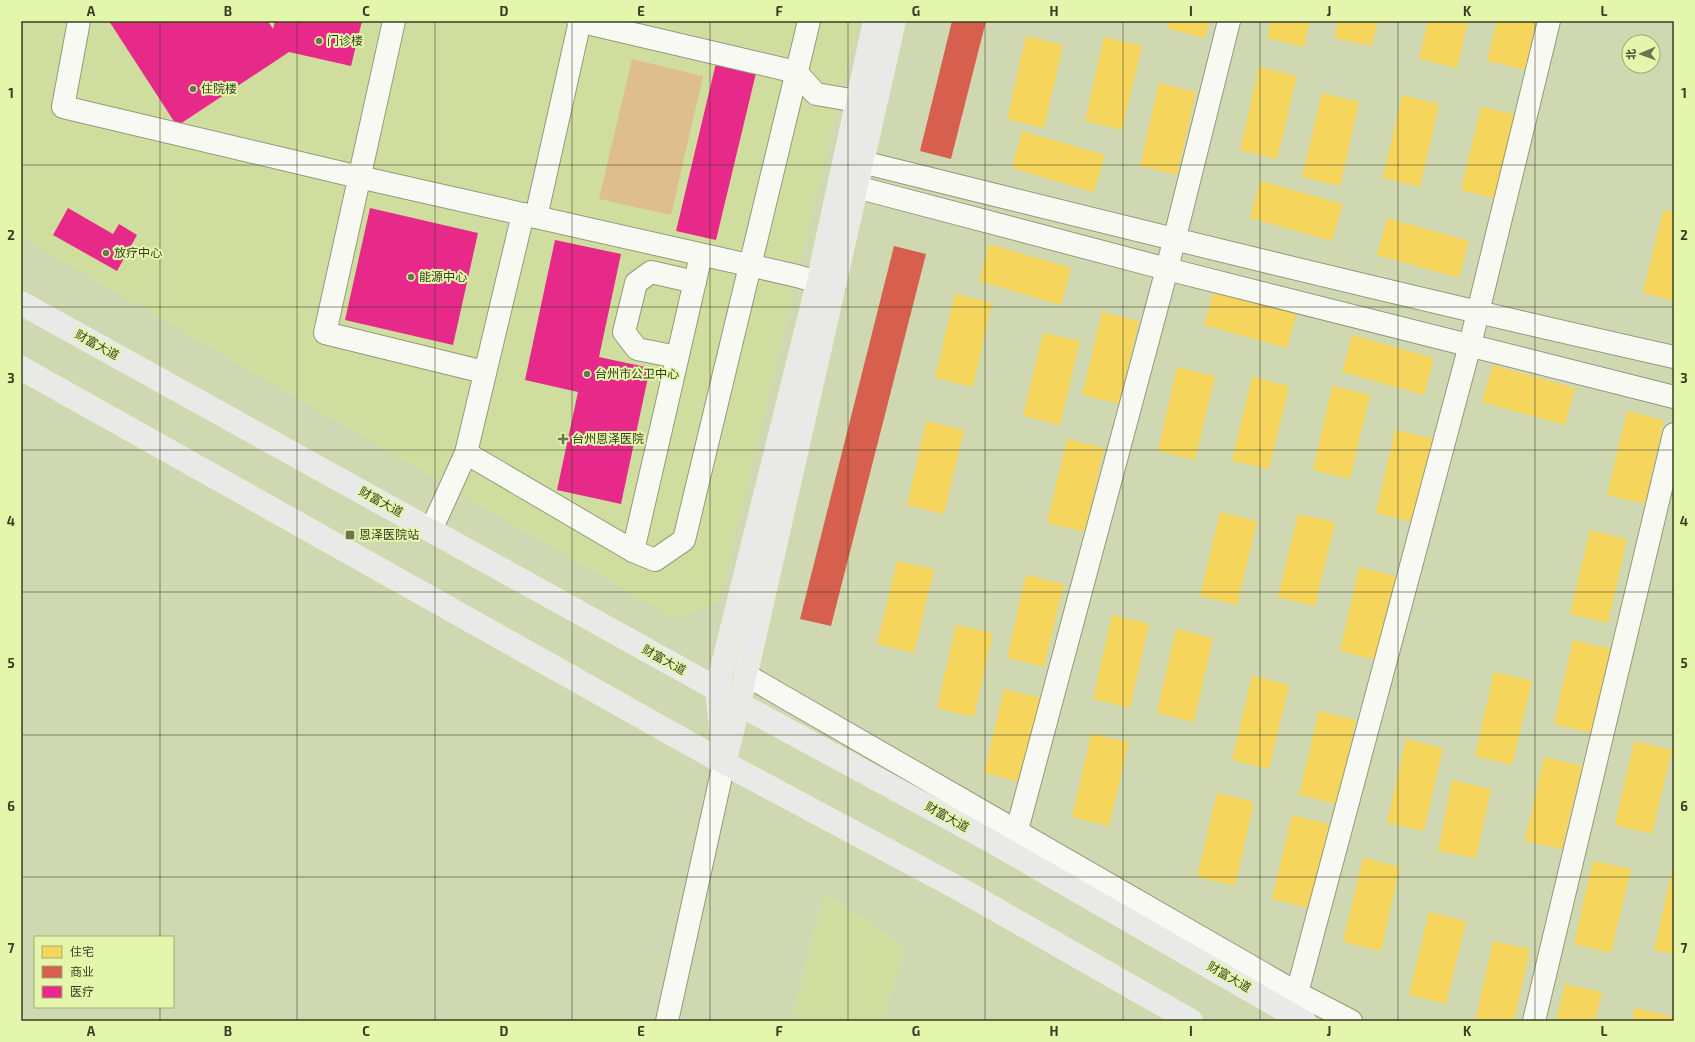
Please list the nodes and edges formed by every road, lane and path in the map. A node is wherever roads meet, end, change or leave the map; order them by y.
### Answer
1 (79, 21) edge
2 (394, 21) edge
3 (579, 21) edge
4 (809, 21) edge
5 (875, 21) edge
6 (894, 21) edge
7 (1229, 21) edge
8 (1549, 21) edge
9 (796, 72) junction
10 (866, 103) junction
11 (862, 162) junction
12 (359, 177) junction
13 (856, 187) junction
14 (530, 215) junction
15 (1174, 240) junction
16 (701, 255) junction
17 (750, 266) junction
18 (1167, 269) junction
19 (695, 282) junction
20 (826, 285) junction
21 (21, 303) edge
22 (1478, 313) junction
23 (1470, 345) junction
24 (677, 357) junction
25 (1674, 357) edge
26 (21, 368) edge
27 (484, 372) junction
28 (1674, 397) edge
29 (1674, 434) edge
30 (466, 453) junction
31 (431, 530) junction
32 (633, 551) junction
33 (746, 675) junction
34 (717, 689) junction
35 (739, 704) junction
36 (724, 763) junction
37 (1017, 830) junction
38 (1297, 993) junction
39 (667, 1021) edge
40 (1191, 1021) edge
41 (1304, 1021) edge
42 (1351, 1021) edge
43 (1534, 1021) edge

1 - 12 street
2 - 12 street
3 - 9 street
3 - 14 street
4 - 9 street
5 - 10 main road
6 - 10 main road
7 - 15 street
8 - 22 street
9 - 10 street
9 - 17 street
10 - 11 main road
10 - 20 main road
11 - 13 main road
11 - 15 street
12 - 14 street
12 - 27 street
13 - 18 street
13 - 20 main road
14 - 16 street
14 - 27 street
15 - 18 street
15 - 22 street
16 - 17 street
16 - 19 street
17 - 20 street
17 - 32 street
18 - 23 street
18 - 37 street
19 - 24 street
19 - 24 street
20 - 33 main road
20 - 34 main road
21 - 31 main road, 财富大道
22 - 23 street
22 - 25 street
23 - 28 street
23 - 38 street
24 - 32 street
26 - 36 main road
27 - 30 street
29 - 43 street
30 - 31 street
30 - 32 street
31 - 34 main road, 财富大道
33 - 35 main road
33 - 37 street
34 - 35 main road, 财富大道
34 - 36 main road
35 - 36 main road
35 - 41 main road, 财富大道
36 - 39 street
36 - 40 main road
37 - 38 street
38 - 42 street

